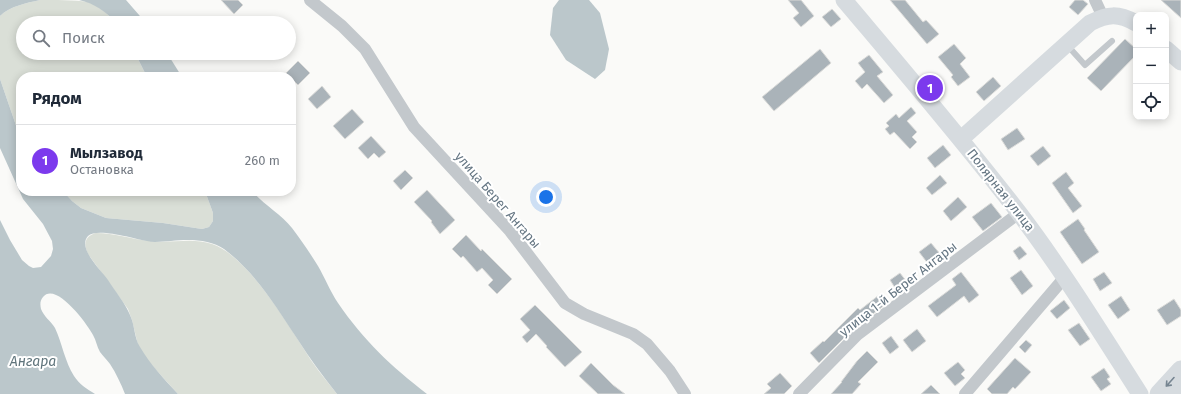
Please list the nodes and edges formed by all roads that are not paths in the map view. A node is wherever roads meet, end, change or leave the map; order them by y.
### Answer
1 (310, 0) edge
2 (844, 0) edge
3 (1095, 0) edge
4 (1103, 16) junction
5 (1133, 22) edge
6 (1112, 41) dead end
7 (1066, 44) junction
8 (1169, 52) edge
9 (1181, 62) edge
10 (961, 139) junction
11 (1020, 213) junction
12 (1065, 277) junction
13 (1181, 370) edge
14 (1181, 392) edge
15 (685, 394) edge
16 (799, 394) edge
17 (965, 394) edge
18 (1140, 394) edge
19 (1159, 394) edge
20 (1179, 394) edge

1 - 15 street, улица Берег Ангары
2 - 10 main road, Полярная улица
3 - 4 street
4 - 5 main road
4 - 7 main road
6 - 7 lane
7 - 10 main road
8 - 9 main road
10 - 11 main road, Полярная улица
11 - 12 main road, Полярная улица
11 - 16 street, улица 1-й Берег Ангары
12 - 17 street
12 - 18 main road, Полярная улица
13 -> 19 main road
14 - 20 main road

